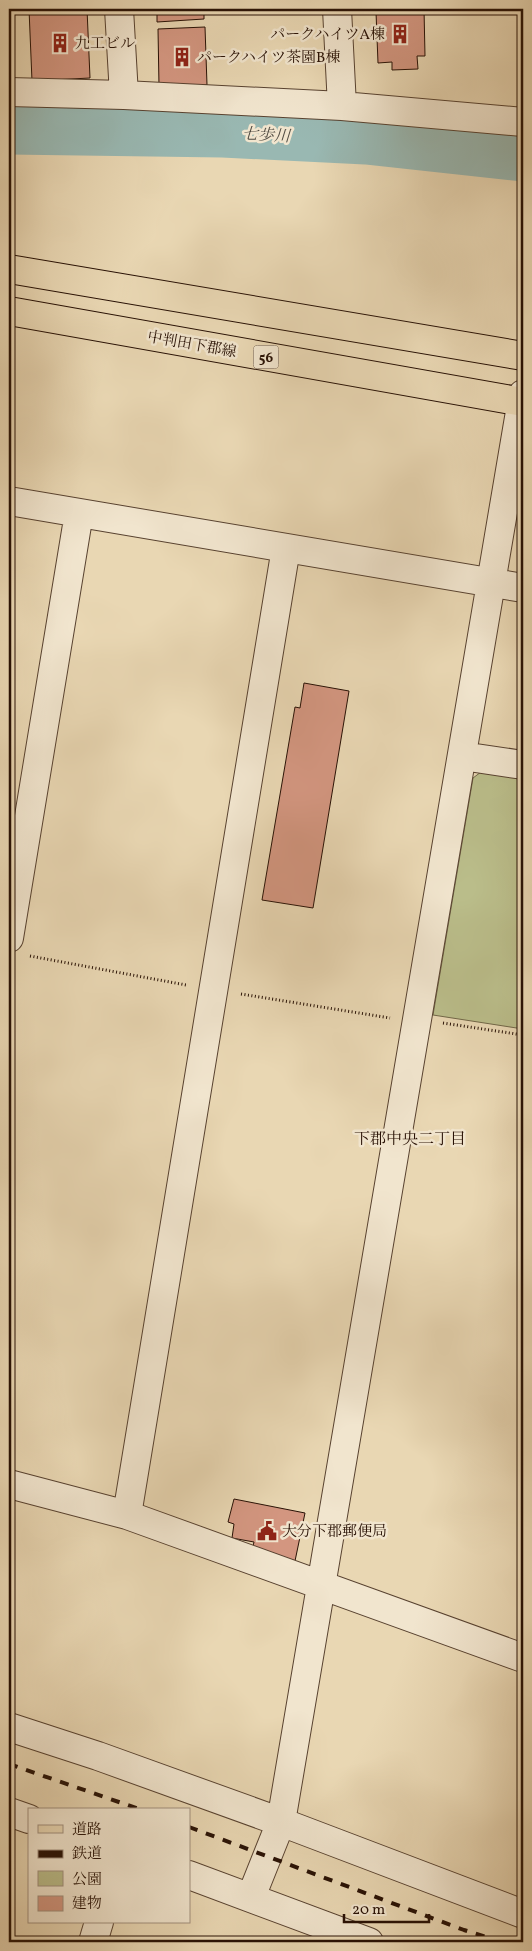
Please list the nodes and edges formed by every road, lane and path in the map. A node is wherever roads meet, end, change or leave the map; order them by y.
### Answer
1 (119, 9) edge
2 (337, 9) edge
3 (9, 92) edge
4 (124, 95) junction
5 (342, 106) junction
6 (523, 122) edge
7 (9, 269) edge
8 (9, 311) edge
9 (523, 356) edge
10 (523, 399) edge
11 (9, 501) edge
12 (79, 513) junction
13 (286, 548) junction
14 (491, 583) junction
15 (523, 588) edge
16 (462, 756) junction
17 (523, 765) edge
18 (9, 938) edge
19 (29, 956) dead end
20 (191, 986) dead end
21 (235, 993) dead end
22 (398, 1019) dead end
23 (440, 1023) dead end
24 (523, 1035) edge
25 (9, 1484) edge
26 (127, 1515) junction
27 (321, 1585) junction
28 (523, 1658) edge
29 (9, 1727) edge
30 (9, 1812) edge
31 (28, 1819) edge
32 (281, 1822) junction
33 (190, 1875) edge
34 (251, 1897) junction
35 (523, 1914) edge
36 (98, 1924) edge
37 (93, 1942) edge
38 (369, 1942) edge

1 - 4 street
2 - 5 street
3 - 4 street
4 - 5 street
5 - 6 street
7 - 9 main road
8 - 10 main road, 中判田下郡線 / 56
10 - 14 street
11 - 12 street
12 - 13 street
12 - 18 street
13 - 14 street
13 - 26 street
14 - 15 street
14 - 16 street
16 - 17 street
16 - 27 street
19 - 20 path
21 - 22 path
23 - 24 path
25 - 26 street
26 - 27 street
27 - 28 street
27 - 32 street
29 - 32 street
30 - 31 street
32 - 34 street
32 - 35 street
33 - 34 street
34 - 38 street
36 - 37 street

